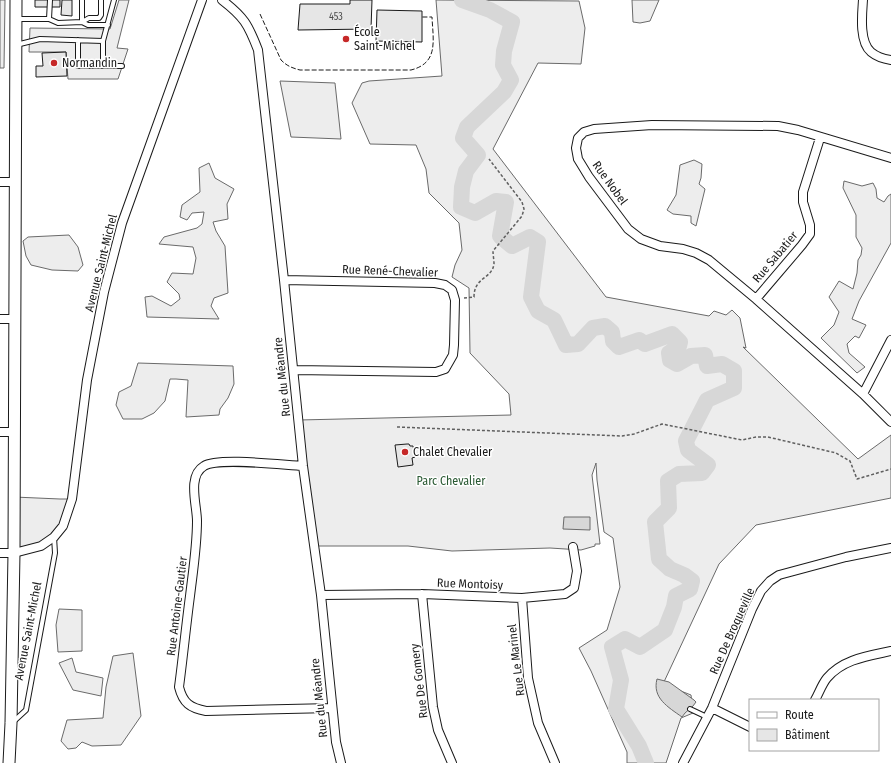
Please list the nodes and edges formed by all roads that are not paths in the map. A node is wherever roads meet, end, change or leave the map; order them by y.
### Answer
1 (16, 0) edge
2 (50, 0) edge
3 (82, 0) edge
4 (101, 0) edge
5 (114, 0) edge
6 (202, 0) edge
7 (222, 0) edge
8 (863, 0) edge
9 (16, 19) junction
10 (49, 19) junction
11 (82, 22) junction
12 (108, 25) junction
13 (78, 40) junction
14 (103, 41) junction
15 (16, 45) junction
16 (891, 60) edge
17 (103, 66) junction
18 (122, 66) dead end
19 (820, 138) junction
20 (891, 158) edge
21 (0, 182) edge
22 (15, 182) junction
23 (284, 280) junction
24 (756, 299) junction
25 (0, 319) edge
26 (14, 319) junction
27 (891, 340) edge
28 (294, 370) junction
29 (863, 394) junction
30 (891, 422) edge
31 (0, 432) edge
32 (14, 432) junction
33 (303, 466) junction
34 (54, 537) junction
35 (573, 547) dead end
36 (891, 548) edge
37 (0, 554) edge
38 (14, 554) junction
39 (422, 594) junction
40 (321, 595) junction
41 (522, 598) junction
42 (891, 651) edge
43 (815, 699) edge
44 (332, 708) junction
45 (712, 708) junction
46 (690, 709) dead end
47 (707, 717) junction
48 (12, 723) junction
49 (749, 726) edge
50 (9, 763) edge
51 (341, 763) edge
52 (452, 763) edge
53 (555, 763) edge
54 (682, 763) edge

1 - 9 main road
2 - 10 lane
3 - 11 lane
4 - 11 lane
5 - 12 lane
6 - 34 street, Avenue Saint-Michel
7 - 23 street, Rue du Méandre
8 - 16 street
9 - 10 lane
9 - 15 main road
10 - 11 lane
11 - 12 lane
12 - 14 lane
13 - 14 lane
13 - 15 lane
13 - 17 lane
14 - 17 lane
15 - 22 main road
17 - 18 lane
19 - 20 street, Rue Nobel
19 - 24 street, Rue Sabatier
19 - 24 street, Rue Nobel
21 - 22 street
22 - 26 main road
23 - 28 street, Rue du Méandre
23 - 28 street, Rue René-Chevalier
24 - 29 street, Rue Nobel
25 - 26 street
26 - 32 main road
27 - 29 street
28 - 33 street, Rue du Méandre
29 - 30 street, Rue Nobel
31 - 32 street
32 - 38 main road
33 - 40 street, Rue du Méandre
33 - 44 street, Rue Antoine-Gautier
34 - 38 street, Avenue Saint-Michel
34 - 48 lane, Avenue Saint-Michel
35 - 41 street, Rue Montoisy
36 - 45 street, Rue De Broqueville
37 - 38 street, Avenue Saint-Michel
38 - 48 main road
39 - 40 street, Rue Montoisy
39 - 41 street, Rue Montoisy
39 - 52 street, Rue De Gomery
40 - 44 street, Rue du Méandre
41 - 53 street, Rue Le Marinel
42 - 43 street
44 - 51 street, Rue du Méandre
45 - 47 street, Rue De Broqueville
45 - 49 street
46 - 47 lane
47 - 54 street, Rue De Broqueville
48 - 50 main road

